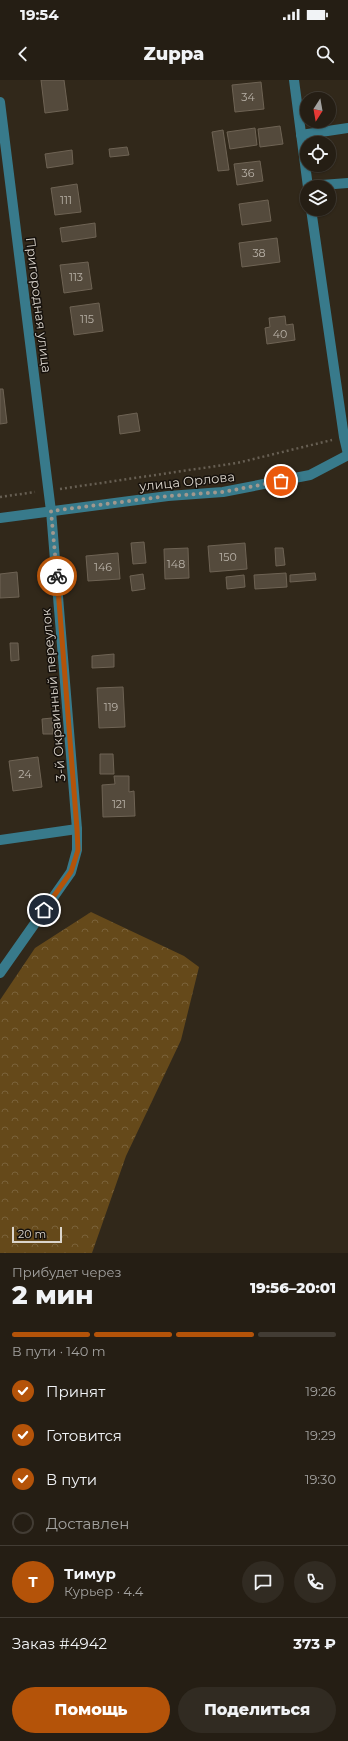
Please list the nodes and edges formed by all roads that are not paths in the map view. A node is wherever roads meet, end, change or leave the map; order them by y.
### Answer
1 (294, 80) edge
2 (0, 102) edge
3 (348, 128) edge
4 (301, 134) junction
5 (307, 180) edge
6 (348, 183) edge
7 (336, 184) edge
8 (312, 216) edge
9 (348, 454) edge
10 (51, 511) junction
11 (0, 518) edge
12 (77, 829) junction
13 (0, 840) edge
14 (0, 973) edge

1 - 4 street
2 - 10 street, Пригородная улица
3 - 4 street
4 - 5 street
6 - 7 street
8 - 9 street
9 - 10 street, улица Орлова
10 - 11 street, улица Орлова
10 - 12 street, 3-й Окраинный переулок
12 - 13 street
12 - 14 street, 3-й Окраинный переулок

